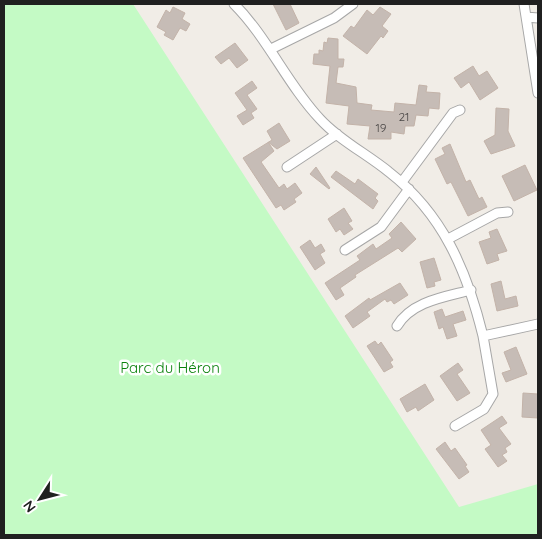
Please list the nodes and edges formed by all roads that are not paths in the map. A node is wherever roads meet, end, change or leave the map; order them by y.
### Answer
1 (234, 4) edge
2 (353, 4) edge
3 (524, 4) edge
4 (526, 17) junction
5 (538, 18) edge
6 (271, 50) junction
7 (538, 92) edge
8 (460, 110) dead end
9 (337, 134) junction
10 (288, 167) dead end
11 (406, 186) junction
12 (508, 212) dead end
13 (448, 239) junction
14 (345, 250) dead end
15 (471, 290) junction
16 (538, 324) edge
17 (396, 326) dead end
18 (483, 336) junction
19 (455, 426) dead end

1 - 6 street
2 - 6 street
3 - 4 street
4 - 5 street
4 - 7 street
6 - 9 street
8 - 11 street
9 - 10 street
9 - 11 street
11 - 13 street
11 - 14 street
12 - 13 street
13 - 15 street
15 - 17 street
15 - 18 street
16 - 18 street
18 - 19 street

